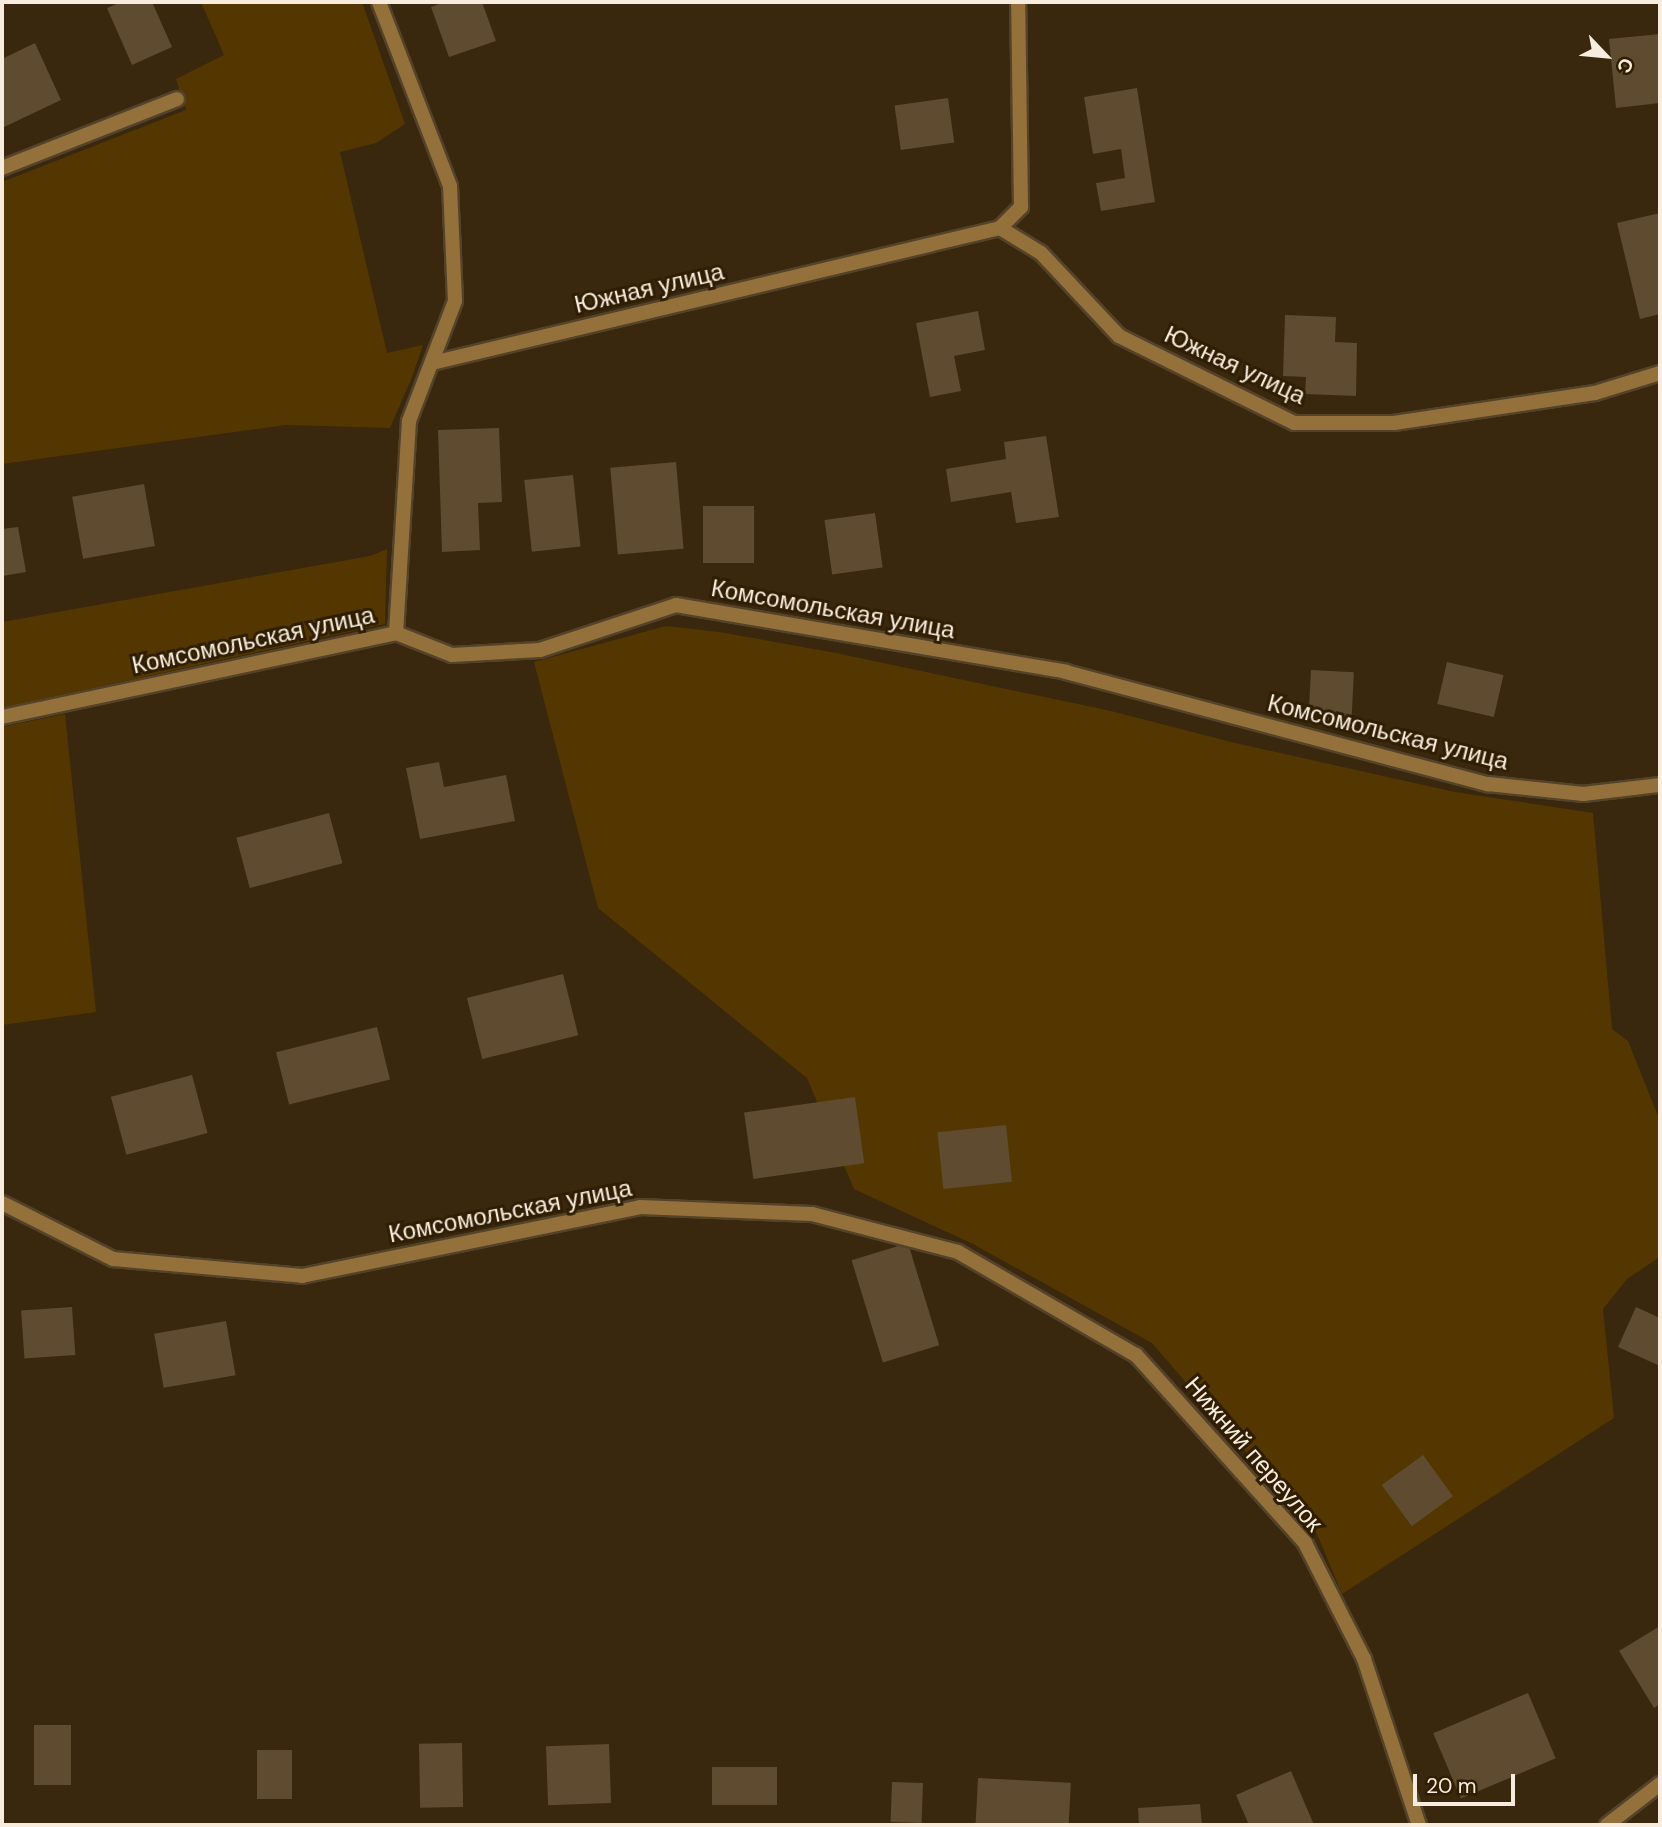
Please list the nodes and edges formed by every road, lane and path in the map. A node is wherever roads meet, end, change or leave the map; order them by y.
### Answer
1 (379, 2) edge
2 (1018, 2) edge
3 (177, 99) dead end
4 (2, 168) edge
5 (1000, 228) junction
6 (432, 363) junction
7 (1660, 373) edge
8 (397, 633) junction
9 (2, 717) edge
10 (1660, 785) edge
11 (2, 1203) edge
12 (1136, 1355) joint
13 (1660, 1784) edge
14 (1419, 1825) edge
15 (1606, 1825) edge

1 - 6 street
2 - 5 street
3 - 4 street
5 - 6 street, Южная улица
5 - 7 street, Южная улица
6 - 8 street
8 - 9 street, Комсомольская улица
8 - 10 street, Комсомольская улица
11 - 12 street, Комсомольская улица
12 - 14 street, Нижний переулок
13 - 15 street

